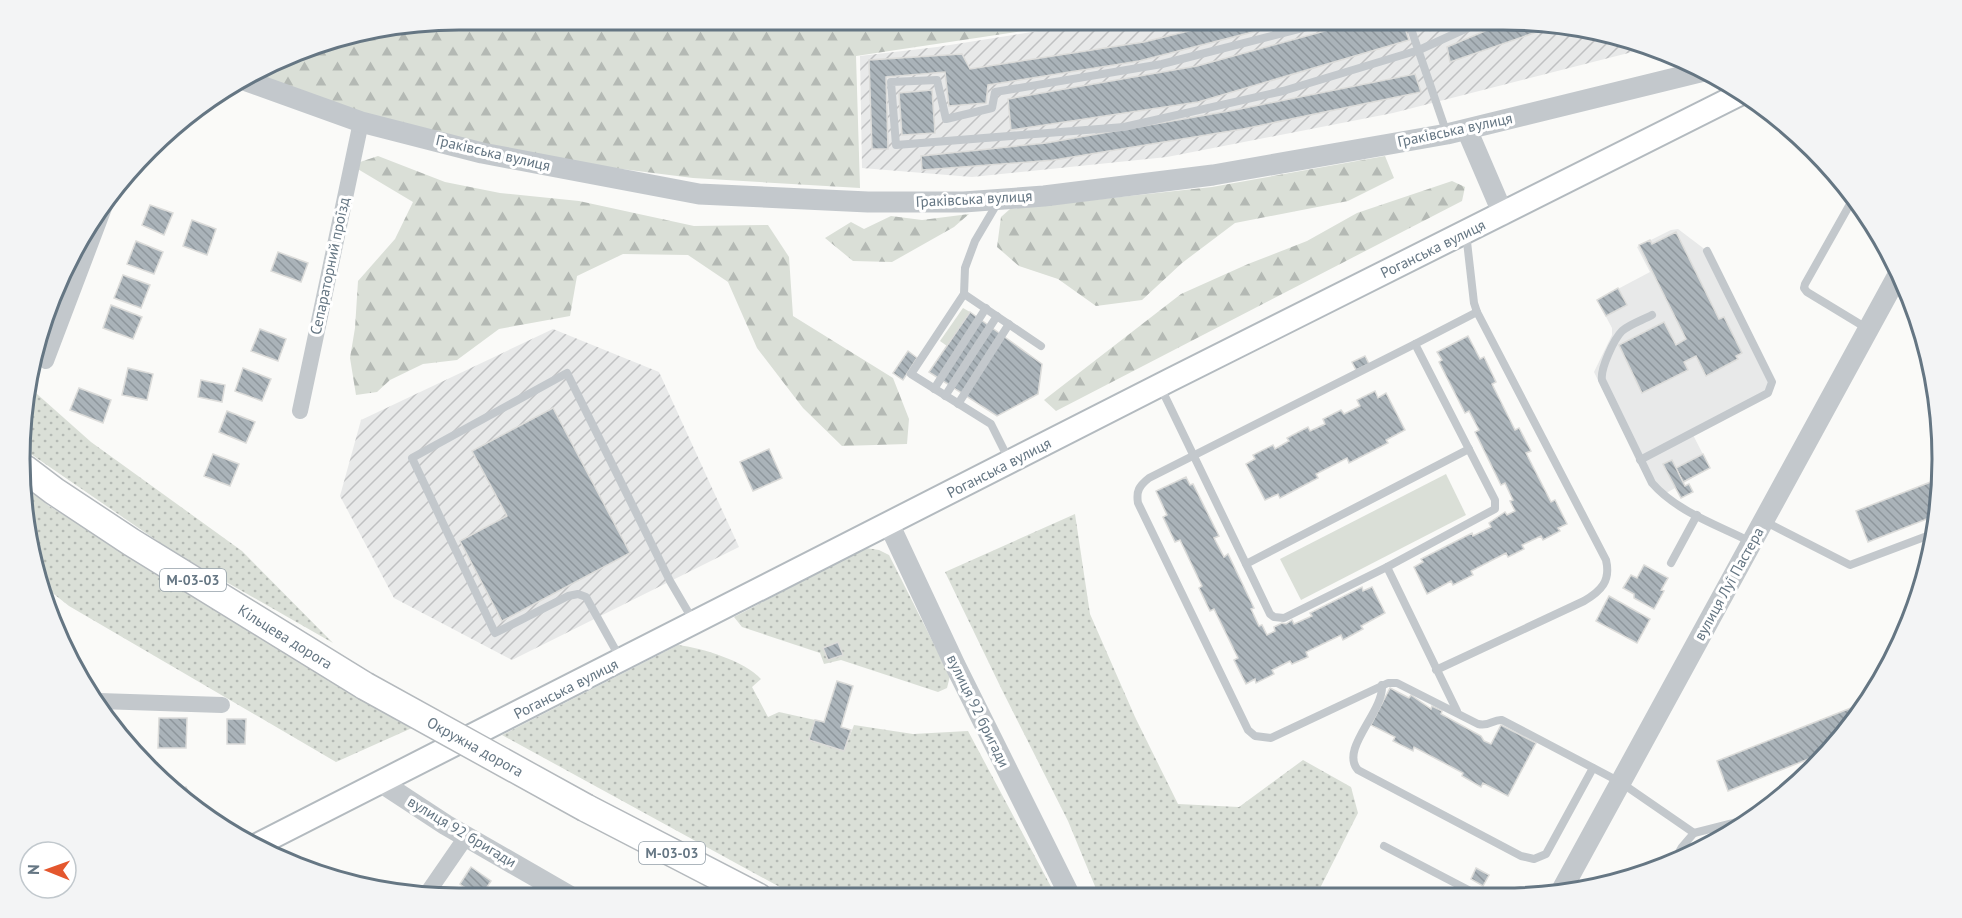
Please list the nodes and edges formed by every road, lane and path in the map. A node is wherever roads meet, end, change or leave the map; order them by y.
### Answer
1 (1295, 30) edge
2 (1412, 30) edge
3 (1463, 30) edge
4 (1419, 50) junction
5 (1691, 73) edge
6 (252, 83) edge
7 (1734, 97) edge
8 (361, 122) junction
9 (1457, 132) junction
10 (1000, 200) junction
11 (1849, 206) edge
12 (1503, 214) junction
13 (95, 232) edge
14 (1466, 233) junction
15 (1707, 251) dead end
16 (1897, 290) edge
17 (964, 294) junction
18 (986, 308) junction
19 (1477, 312) junction
20 (1652, 315) dead end
21 (997, 316) junction
22 (1009, 324) junction
23 (1868, 329) junction
24 (1415, 344) junction
25 (1041, 345) dead end
26 (46, 361) dead end
27 (1160, 386) junction
28 (934, 389) junction
29 (945, 396) junction
30 (958, 404) junction
31 (300, 411) dead end
32 (1469, 449) junction
33 (1640, 460) junction
34 (1010, 462) junction
35 (31, 473) edge
36 (1697, 515) junction
37 (1763, 521) junction
38 (889, 524) junction
39 (1925, 537) edge
40 (1752, 542) junction
41 (1671, 562) dead end
42 (1246, 564) junction
43 (1388, 567) junction
44 (694, 623) junction
45 (621, 660) junction
46 (1436, 670) junction
47 (364, 686) joint
48 (1382, 686) junction
49 (105, 701) edge
50 (222, 705) dead end
51 (1459, 714) junction
52 (1593, 768) junction
53 (1620, 782) junction
54 (382, 783) junction
55 (1727, 825) edge
56 (1694, 833) junction
57 (466, 837) junction
58 (264, 841) edge
59 (1384, 846) dead end
60 (1681, 849) edge
61 (1565, 883) edge
62 (432, 887) edge
63 (555, 888) edge
64 (741, 888) edge
65 (1066, 888) edge
66 (1465, 888) edge

1 - 4 lane
2 - 4 lane
3 - 4 lane
4 - 9 lane
5 - 9 street, Граківська вулиця
6 - 8 street, Граківська вулиця
7 - 12 main road, Роганська вулиця
8 - 10 street, Граківська вулиця
8 - 31 street, Сепараторний проїзд
9 - 10 street, Граківська вулиця
9 - 12 street
10 - 17 lane
11 - 23 lane
12 - 14 main road, Роганська вулиця
13 - 26 street
14 - 19 lane
14 - 27 main road, Роганська вулиця
15 - 33 lane
16 - 23 street, вулиця Луї Пастера
17 - 18 lane
17 - 28 lane
18 - 21 lane
18 - 28 lane
19 - 24 lane
19 - 46 lane
20 - 33 lane
21 - 22 lane
21 - 29 lane
22 - 25 lane
22 - 30 lane
23 - 37 street, вулиця Луї Пастера
24 - 32 lane
24 - 48 lane
27 - 34 main road, Роганська вулиця
27 - 42 lane
28 - 29 lane
29 - 30 lane
30 - 34 lane
32 - 42 lane
32 - 43 lane
33 - 36 lane
34 - 38 main road, Роганська вулиця
35 - 47 highway, Кільцева дорога / М-03-03
36 - 40 lane
36 - 41 lane
37 - 39 lane
37 - 40 street, вулиця Луї Пастера
38 - 44 main road, Роганська вулиця
38 - 65 street, вулиця 92 бригади
40 - 53 street, вулиця Луї Пастера
42 - 43 lane
43 - 46 lane
44 - 45 main road, Роганська вулиця
44 - 45 lane
45 - 54 main road, Роганська вулиця
46 - 51 lane
47 - 64 highway, Окружна дорога / М-03-03, bridge
48 - 51 lane
48 - 52 lane
49 - 50 street
51 - 52 lane
52 - 53 lane
53 - 56 lane
53 - 61 street, вулиця Луї Пастера
54 - 57 street, вулиця 92 бригади
54 - 58 main road, Роганська вулиця
55 - 56 lane
56 - 60 lane
57 - 62 street
57 - 63 street, вулиця 92 бригади
59 - 66 lane

